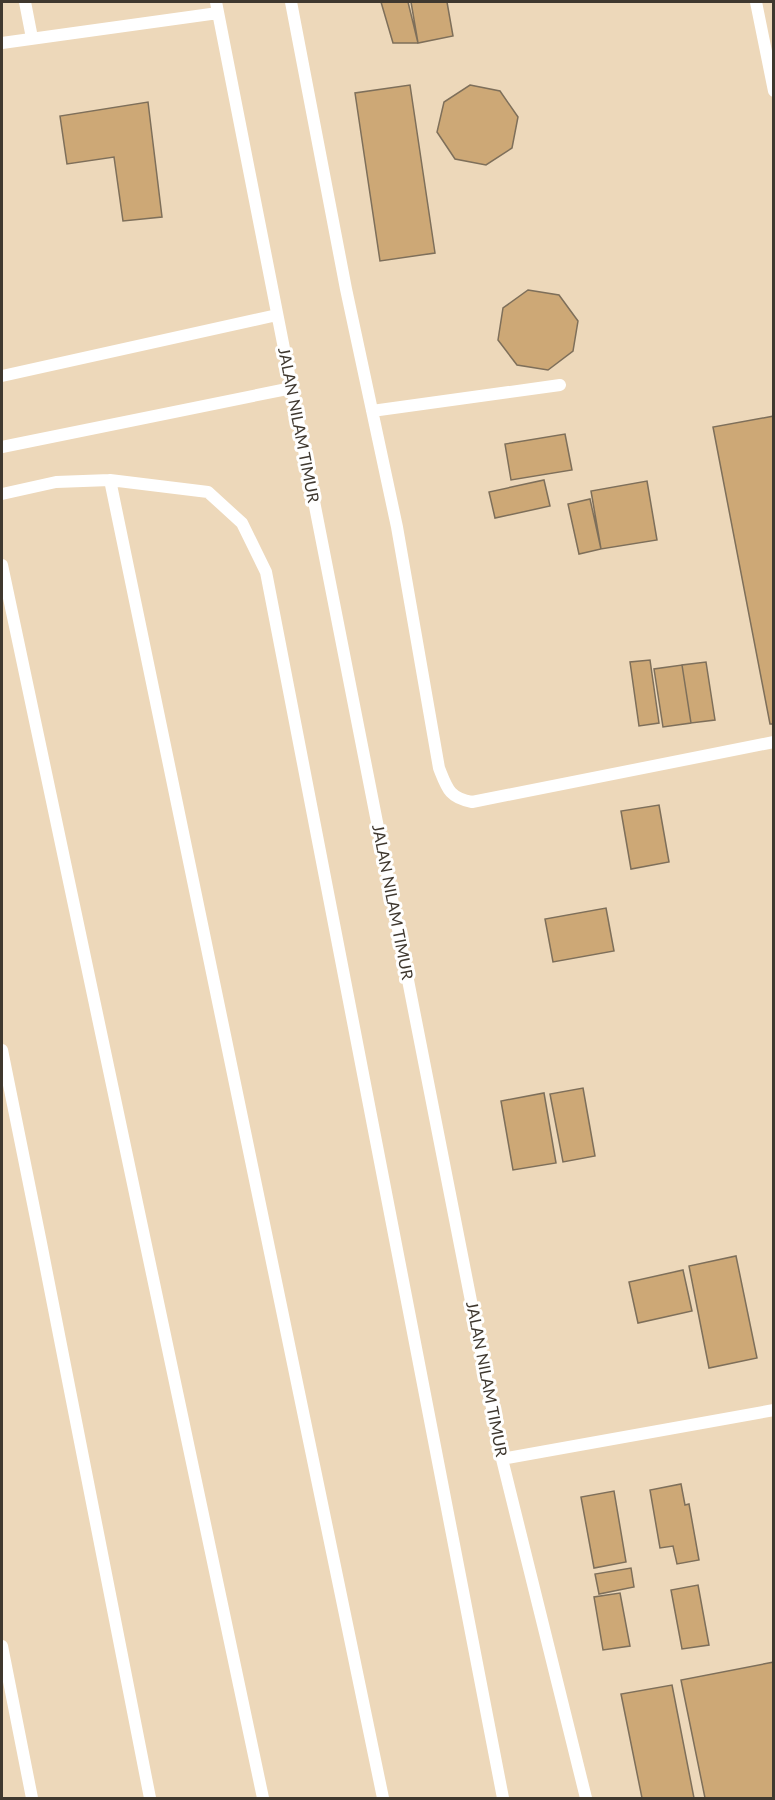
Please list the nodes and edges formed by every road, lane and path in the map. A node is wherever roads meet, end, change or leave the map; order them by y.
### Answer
1 (25, 2) edge
2 (291, 2) edge
3 (756, 2) edge
4 (217, 7) edge
5 (32, 38) junction
6 (2, 43) edge
7 (774, 91) edge
8 (277, 315) junction
9 (2, 376) edge
10 (560, 385) dead end
11 (292, 388) junction
12 (372, 411) junction
13 (2, 447) edge
14 (110, 480) junction
15 (2, 494) edge
16 (2, 565) edge
17 (774, 742) edge
18 (2, 1050) edge
19 (774, 1410) edge
20 (502, 1459) junction
21 (2, 1646) edge
22 (32, 1798) edge
23 (150, 1798) edge
24 (263, 1798) edge
25 (382, 1798) edge
26 (503, 1798) edge
27 (586, 1798) edge

1 - 5 lane
2 - 12 lane
3 - 7 lane
4 - 5 lane
4 - 8 lane, JALAN NILAM TIMUR
5 - 6 lane
8 - 9 lane
8 - 11 lane, JALAN NILAM TIMUR
10 - 12 lane
11 - 13 lane
11 - 20 lane, JALAN NILAM TIMUR
12 - 17 lane
14 - 15 lane
14 - 25 lane
14 - 26 lane
16 - 24 lane
18 - 23 lane
19 - 20 lane
20 - 27 lane, JALAN NILAM TIMUR
21 - 22 lane

